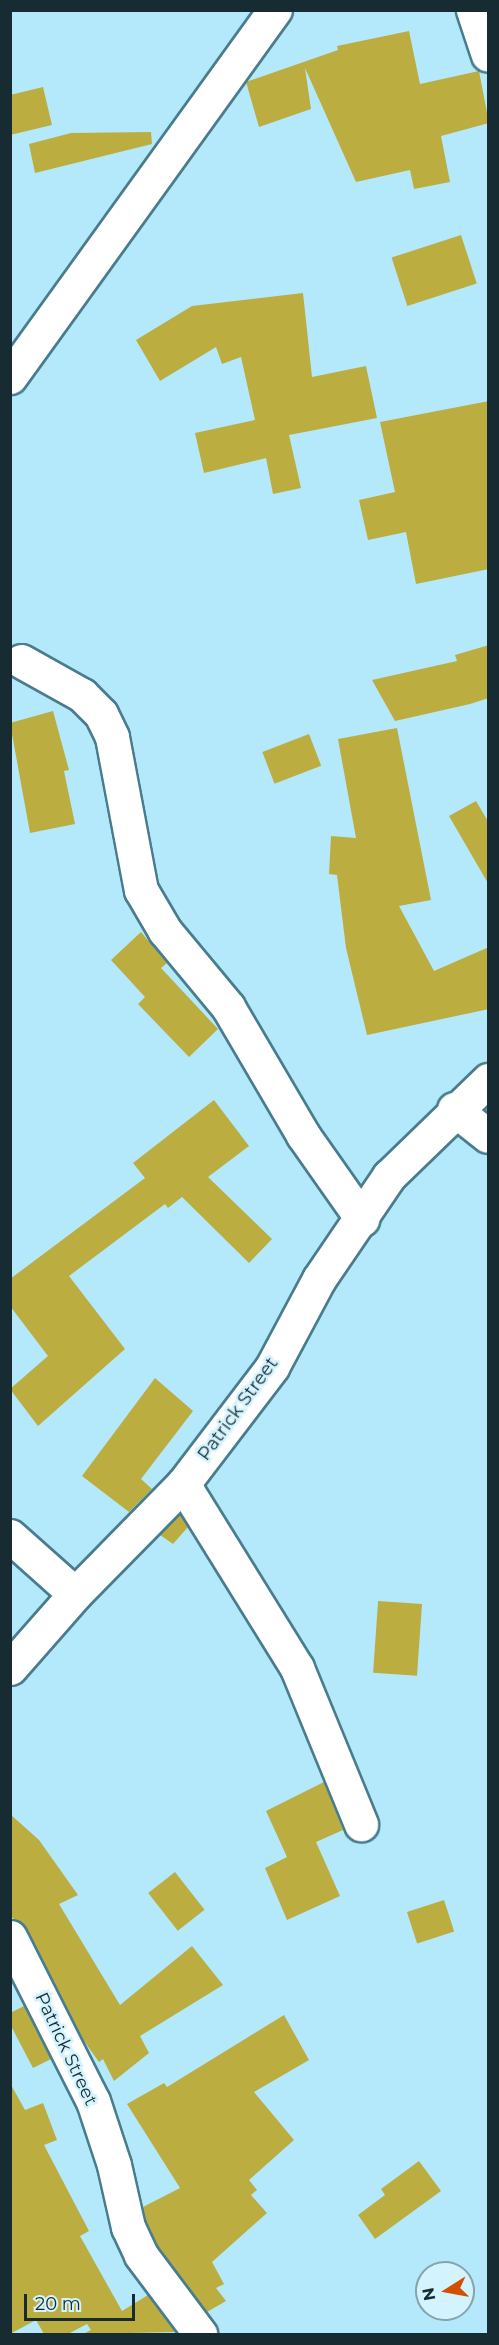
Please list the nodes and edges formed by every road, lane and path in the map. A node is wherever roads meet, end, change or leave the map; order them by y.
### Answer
1 (275, 10) edge
2 (473, 10) edge
3 (489, 55) edge
4 (10, 377) edge
5 (21, 661) dead end
6 (489, 1080) edge
7 (454, 1109) junction
8 (489, 1136) edge
9 (362, 1219) junction
10 (183, 1484) junction
11 (10, 1536) edge
12 (75, 1594) junction
13 (10, 1668) edge
14 (361, 1824) dead end
15 (10, 1937) edge
16 (200, 2334) edge

1 - 4 street
2 - 3 street
5 - 9 street
6 - 7 street, Patrick Street
7 - 8 street
7 - 9 street, Patrick Street
9 - 10 street, Patrick Street
10 - 12 street, Patrick Street
10 - 14 street
11 - 12 street
12 - 13 street, Patrick Street
15 - 16 street, Patrick Street

